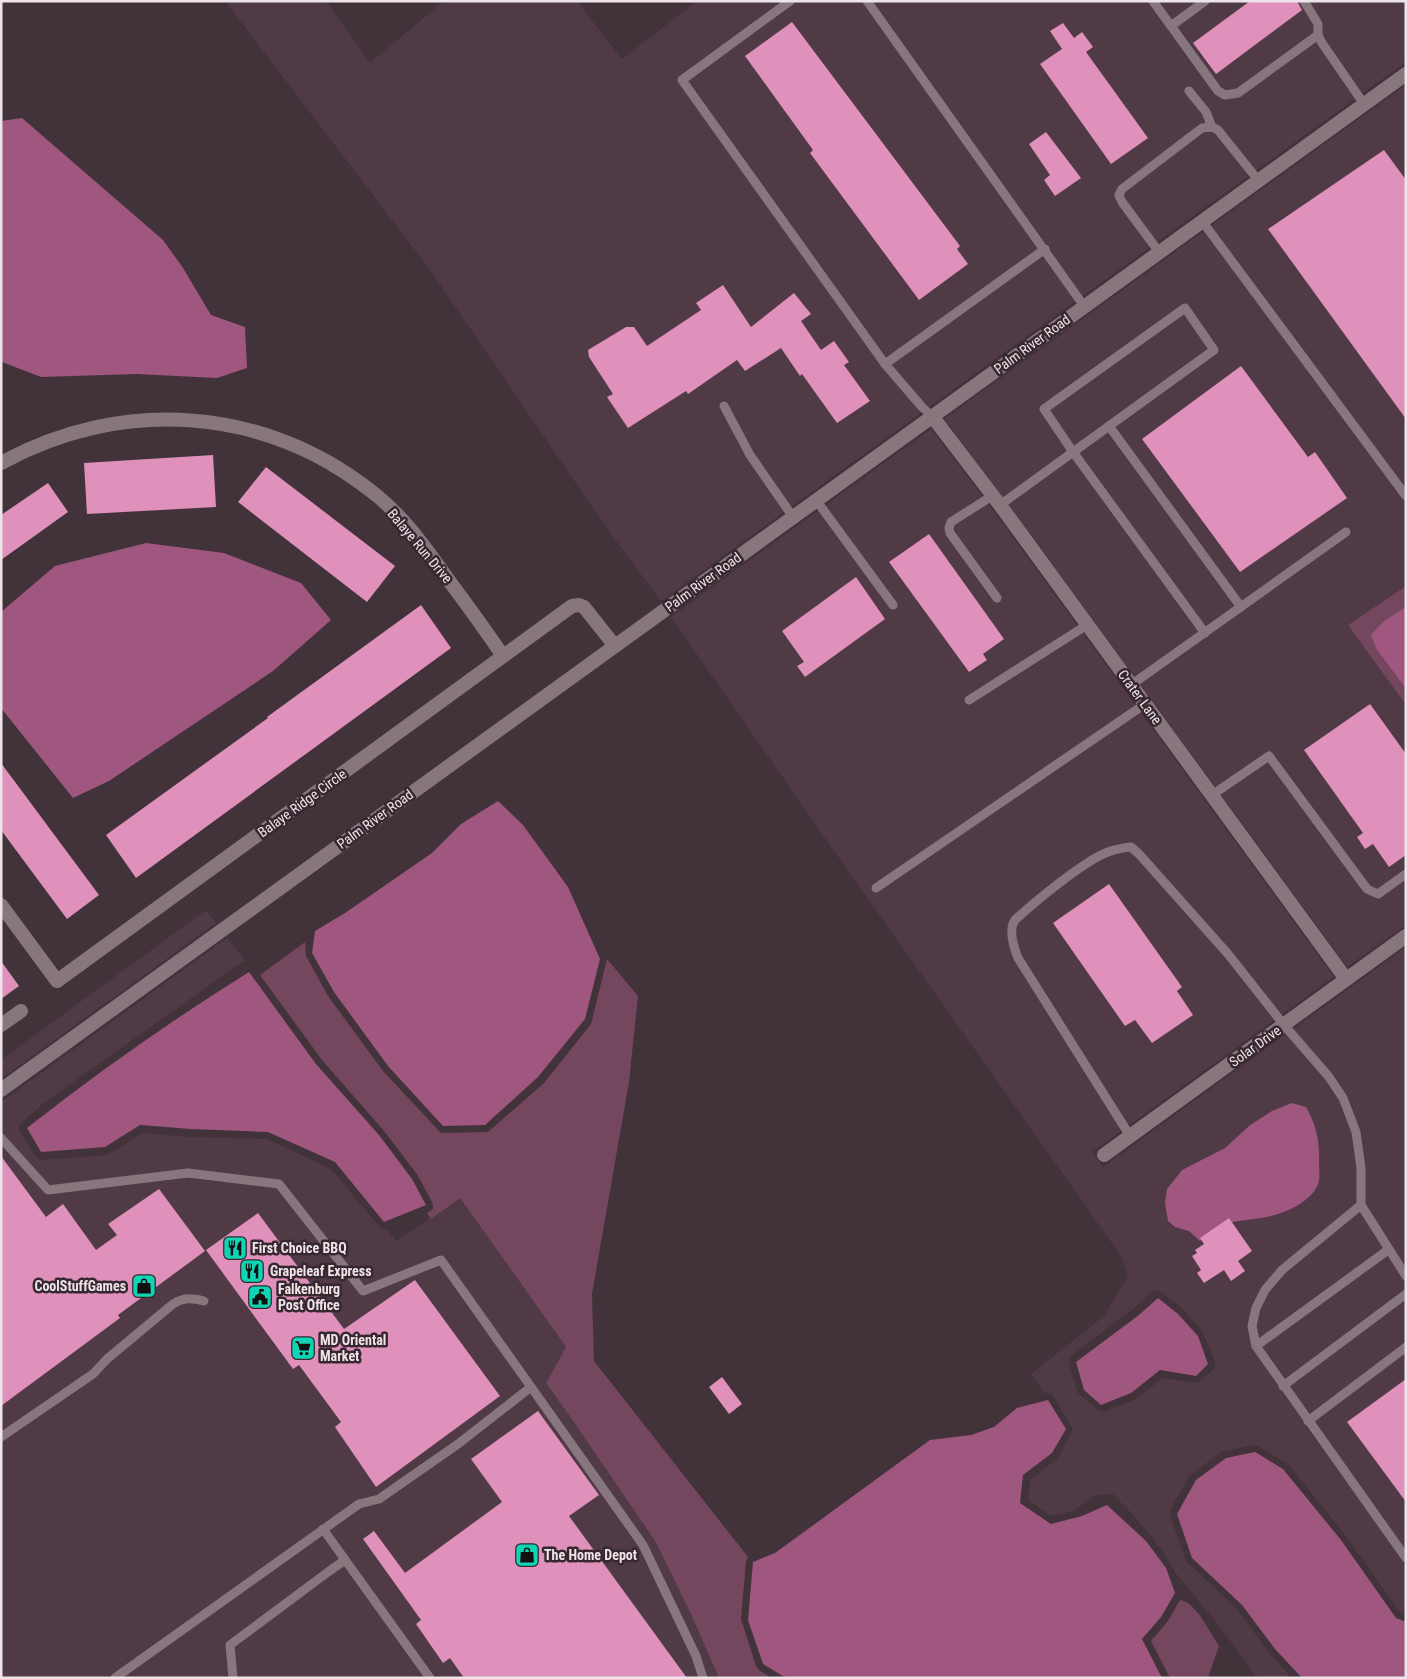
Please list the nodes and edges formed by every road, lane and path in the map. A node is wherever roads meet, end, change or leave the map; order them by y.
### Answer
1 (790, 1) edge
2 (867, 1) edge
3 (1153, 1) edge
4 (1205, 1) edge
5 (1304, 1) edge
6 (1171, 26) junction
7 (1318, 35) junction
8 (1406, 74) edge
9 (1189, 90) dead end
10 (1364, 104) junction
11 (1212, 127) junction
12 (1258, 180) junction
13 (1202, 221) junction
14 (1045, 249) junction
15 (1159, 252) junction
16 (1084, 306) junction
17 (885, 364) junction
18 (724, 406) dead end
19 (932, 416) junction
20 (1109, 426) junction
21 (1073, 452) junction
22 (1, 463) edge
23 (1406, 496) edge
24 (816, 500) junction
25 (996, 501) junction
26 (793, 517) junction
27 (1346, 532) dead end
28 (997, 598) dead end
29 (893, 605) dead end
30 (1241, 607) junction
31 (1087, 625) junction
32 (1205, 633) junction
33 (615, 646) junction
34 (503, 656) junction
35 (1131, 685) junction
36 (969, 700) dead end
37 (1145, 704) junction
38 (1212, 795) junction
39 (1406, 874) edge
40 (876, 888) dead end
41 (1, 905) edge
42 (1406, 936) edge
43 (1346, 979) junction
44 (21, 1011) dead end
45 (1284, 1025) junction
46 (1, 1026) edge
47 (1, 1090) edge
48 (1130, 1136) junction
49 (3, 1142) edge
50 (1104, 1155) dead end
51 (1361, 1205) junction
52 (1388, 1250) junction
53 (1406, 1276) edge
54 (1406, 1294) edge
55 (204, 1301) dead end
56 (1256, 1346) junction
57 (1406, 1347) edge
58 (1283, 1386) junction
59 (531, 1388) junction
60 (1308, 1421) junction
61 (1, 1437) edge
62 (323, 1530) junction
63 (1406, 1558) edge
64 (345, 1560) junction
65 (115, 1678) edge
66 (233, 1678) edge
67 (430, 1678) edge
68 (703, 1678) edge

1 - 17 lane
2 - 14 lane
3 - 6 lane
4 - 6 lane
5 - 7 lane
6 - 7 lane
7 - 10 lane
8 - 10 street, Palm River Road
9 - 11 lane
10 - 12 street, Palm River Road
11 - 12 lane
11 - 15 lane
12 - 13 street, Palm River Road
13 - 15 street, Palm River Road
13 - 23 lane
14 - 16 lane
14 - 17 lane
15 - 16 street, Palm River Road
16 - 19 street, Palm River Road
17 - 19 lane
18 - 26 lane
19 - 24 street, Palm River Road
19 - 25 street, Crater Lane
20 - 21 lane
20 - 21 lane
20 - 30 lane
21 - 25 lane
21 - 32 lane
22 - 34 street, Balaye Run Drive
24 - 26 street, Palm River Road
24 - 29 lane
25 - 28 lane
25 - 31 street, Crater Lane
26 - 33 street, Palm River Road
27 - 30 lane
30 - 32 lane
31 - 35 street, Crater Lane
31 - 36 lane
32 - 35 lane
33 - 34 street, Balaye Ridge Circle
33 - 47 street, Palm River Road
34 - 41 street, Balaye Ridge Circle
35 - 37 street, Crater Lane
37 - 38 street, Crater Lane
37 - 40 lane
38 - 39 lane
38 - 43 street, Crater Lane
42 - 43 street, Solar Drive
43 - 45 street, Solar Drive
44 - 46 street
45 - 48 street, Solar Drive
45 - 48 lane
45 - 51 lane
48 - 50 street, Solar Drive
49 - 59 lane
51 - 52 lane
51 - 56 lane
52 - 53 lane
52 - 56 lane
54 - 58 lane
55 - 61 lane
56 - 58 lane
57 - 60 lane
58 - 60 lane
59 - 62 lane
59 - 68 lane
60 - 63 lane
62 - 64 lane
62 - 65 lane
64 - 66 lane
64 - 67 lane

